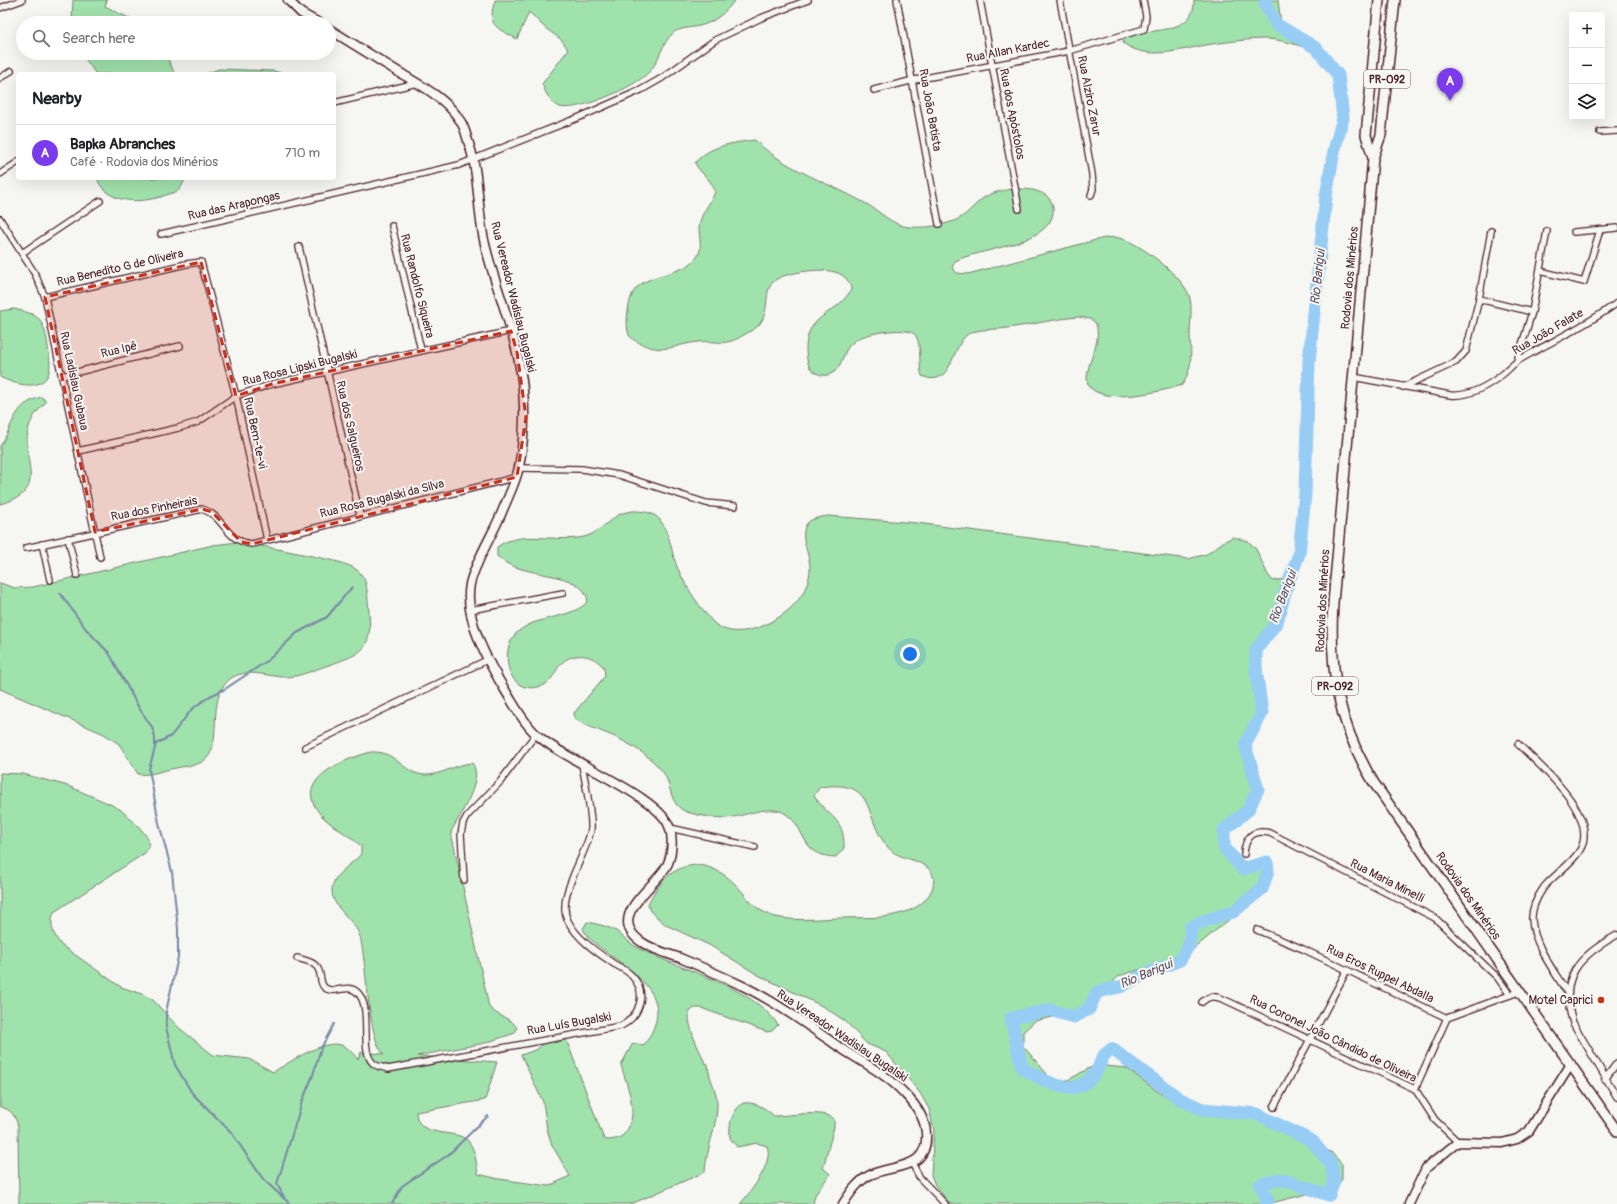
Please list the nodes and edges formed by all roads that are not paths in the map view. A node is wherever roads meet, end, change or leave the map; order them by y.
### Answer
1 (22, 0) edge
2 (288, 0) edge
3 (808, 0) edge
4 (897, 0) edge
5 (980, 0) edge
6 (1060, 0) edge
7 (1143, 0) edge
8 (1379, 0) edge
9 (1395, 0) edge
10 (0, 8) edge
11 (307, 16) edge
12 (336, 33) edge
13 (1070, 51) junction
14 (992, 65) junction
15 (11, 71) dead end
16 (0, 78) edge
17 (914, 80) junction
18 (417, 83) junction
19 (874, 90) dead end
20 (336, 103) edge
21 (1617, 131) edge
22 (1600, 132) dead end
23 (474, 158) junction
24 (1372, 158) junction
25 (16, 163) edge
26 (0, 174) edge
27 (1091, 195) dead end
28 (100, 201) dead end
29 (1019, 209) dead end
30 (0, 219) edge
31 (939, 224) dead end
32 (392, 226) dead end
33 (1617, 228) edge
34 (1547, 230) dead end
35 (1600, 230) junction
36 (1491, 231) dead end
37 (1574, 232) dead end
38 (161, 234) dead end
39 (299, 247) dead end
40 (22, 253) junction
41 (201, 262) joint
42 (1540, 271) junction
43 (45, 298) junction
44 (1479, 299) junction
45 (1617, 304) edge
46 (1532, 312) junction
47 (511, 331) junction
48 (180, 346) dead end
49 (421, 350) junction
50 (1517, 361) junction
51 (326, 372) junction
52 (62, 376) junction
53 (1353, 377) junction
54 (1403, 387) junction
55 (236, 396) junction
56 (78, 451) junction
57 (519, 468) junction
58 (517, 477) junction
59 (735, 506) dead end
60 (360, 516) junction
61 (95, 532) junction
62 (68, 538) junction
63 (267, 540) junction
64 (42, 544) junction
65 (252, 544) joint
66 (26, 548) dead end
67 (100, 557) dead end
68 (77, 575) dead end
69 (50, 580) dead end
70 (563, 593) dead end
71 (470, 610) junction
72 (487, 660) junction
73 (536, 734) junction
74 (1518, 744) dead end
75 (305, 747) dead end
76 (582, 765) junction
77 (670, 828) junction
78 (755, 847) dead end
79 (1244, 854) dead end
80 (464, 880) dead end
81 (1257, 930) dead end
82 (1617, 935) edge
83 (297, 958) dead end
84 (1347, 970) junction
85 (1521, 991) junction
86 (1510, 994) junction
87 (1568, 994) junction
88 (1202, 1002) dead end
89 (1447, 1018) junction
90 (1310, 1039) junction
91 (1617, 1063) edge
92 (1571, 1064) junction
93 (1606, 1078) junction
94 (1415, 1089) junction
95 (1617, 1097) edge
96 (1274, 1107) dead end
97 (1617, 1131) edge
98 (1458, 1142) junction
99 (912, 1163) junction
100 (843, 1204) edge
101 (945, 1204) edge
102 (1409, 1204) edge

1 - 10 street
2 - 11 main road
3 - 23 street, Rua das Arapongas
4 - 17 street, Rua João Batista
5 - 14 street, Rua dos Apóstolos
6 - 13 street, Rua Alziro Zarur
7 - 13 street, Rua Allan Kardec
8 - 24 main road, Rodovia dos Minérios / PR-092
9 - 24 main road, Rodovia dos Minérios / PR-092
12 - 18 main road, Rua Vereador Wadislau Bugalski
13 - 14 street, Rua Allan Kardec
13 - 27 street, Rua Alziro Zarur
14 - 17 street, Rua Allan Kardec
14 - 29 street, Rua dos Apóstolos
15 - 16 street
17 - 19 street, Rua Allan Kardec
17 - 31 street, Rua João Batista
18 - 20 street
18 - 23 main road, Rua Vereador Wadislau Bugalski
21 - 22 street
23 - 38 street, Rua das Arapongas
23 - 47 main road, Rua Vereador Wadislau Bugalski
24 - 53 main road, Rodovia dos Minérios / PR-092
25 - 26 street
28 - 40 street
30 - 40 street, Rua Ladislau Gubaua
32 - 49 street, Rua Randolfo Siqueira
33 - 35 street
34 - 42 street
35 - 37 street
35 - 42 street
36 - 44 street
39 - 51 street, Rua dos Salgueiros
40 - 43 street, Rua Ladislau Gubaua
41 - 43 street, Rua Benedito G de Oliveira
41 - 55 street, Rua Bem-te-vi
42 - 46 street
43 - 52 street, Rua Ladislau Gubaua
44 - 46 street
44 - 54 street
45 - 50 street, Rua João Falate
46 - 50 street
47 - 49 street, Rua Rosa Lipski Bugalski
47 - 57 main road, Rua Vereador Wadislau Bugalski
48 - 52 street, Rua Ipê
49 - 51 street, Rua Rosa Lipski Bugalski
50 - 54 street, Rua João Falate
51 - 55 street, Rua Rosa Lipski Bugalski
51 - 60 street, Rua dos Salgueiros
52 - 56 street, Rua Ladislau Gubaua
53 - 54 street, Rua João Falate
53 - 85 main road, Rodovia dos Minérios / PR-092
55 - 56 street, Rua Rosa Lipski Bugalski
55 - 63 street, Rua Bem-te-vi
56 - 61 street, Rua Ladislau Gubaua
57 - 58 main road, Rua Vereador Wadislau Bugalski
57 - 59 street
58 - 60 street, Rua Rosa Bugalski da Silva
58 - 71 main road, Rua Vereador Wadislau Bugalski
60 - 63 street, Rua Rosa Bugalski da Silva
61 - 62 street, Rua dos Pinheirais
61 - 65 street, Rua dos Pinheirais
61 - 67 street, Rua Ladislau Gubaua
62 - 64 street, Rua dos Pinheirais
62 - 68 street
63 - 65 street, Rua Rosa Bugalski da Silva
64 - 66 street, Rua dos Pinheirais
64 - 69 street
70 - 71 street
71 - 72 main road, Rua Vereador Wadislau Bugalski
72 - 73 main road, Rua Vereador Wadislau Bugalski
72 - 75 street
73 - 76 main road, Rua Vereador Wadislau Bugalski
73 - 80 street
74 - 87 street
76 - 77 main road, Rua Vereador Wadislau Bugalski
76 - 83 street, Rua Luís Bugalski
77 - 78 street
77 - 99 main road, Rua Vereador Wadislau Bugalski
79 - 86 street, Rua Maria Minelli
81 - 84 street, Rua Eros Ruppel Abdalla
82 - 87 street
84 - 89 street, Rua Eros Ruppel Abdalla
84 - 90 street
85 - 86 street
85 - 92 main road, Rodovia dos Minérios / PR-092
86 - 89 street
87 - 93 street
88 - 90 street, Rua Coronel João Cândido de Oliveira
89 - 94 street
90 - 94 street, Rua Coronel João Cândido de Oliveira
90 - 96 street
91 - 93 street
92 - 97 main road, Rodovia dos Minérios / PR-092
92 - 98 main road
93 - 95 street
94 - 98 street, Rua Coronel João Cândido de Oliveira
98 - 102 main road
99 - 100 main road
99 - 101 street

